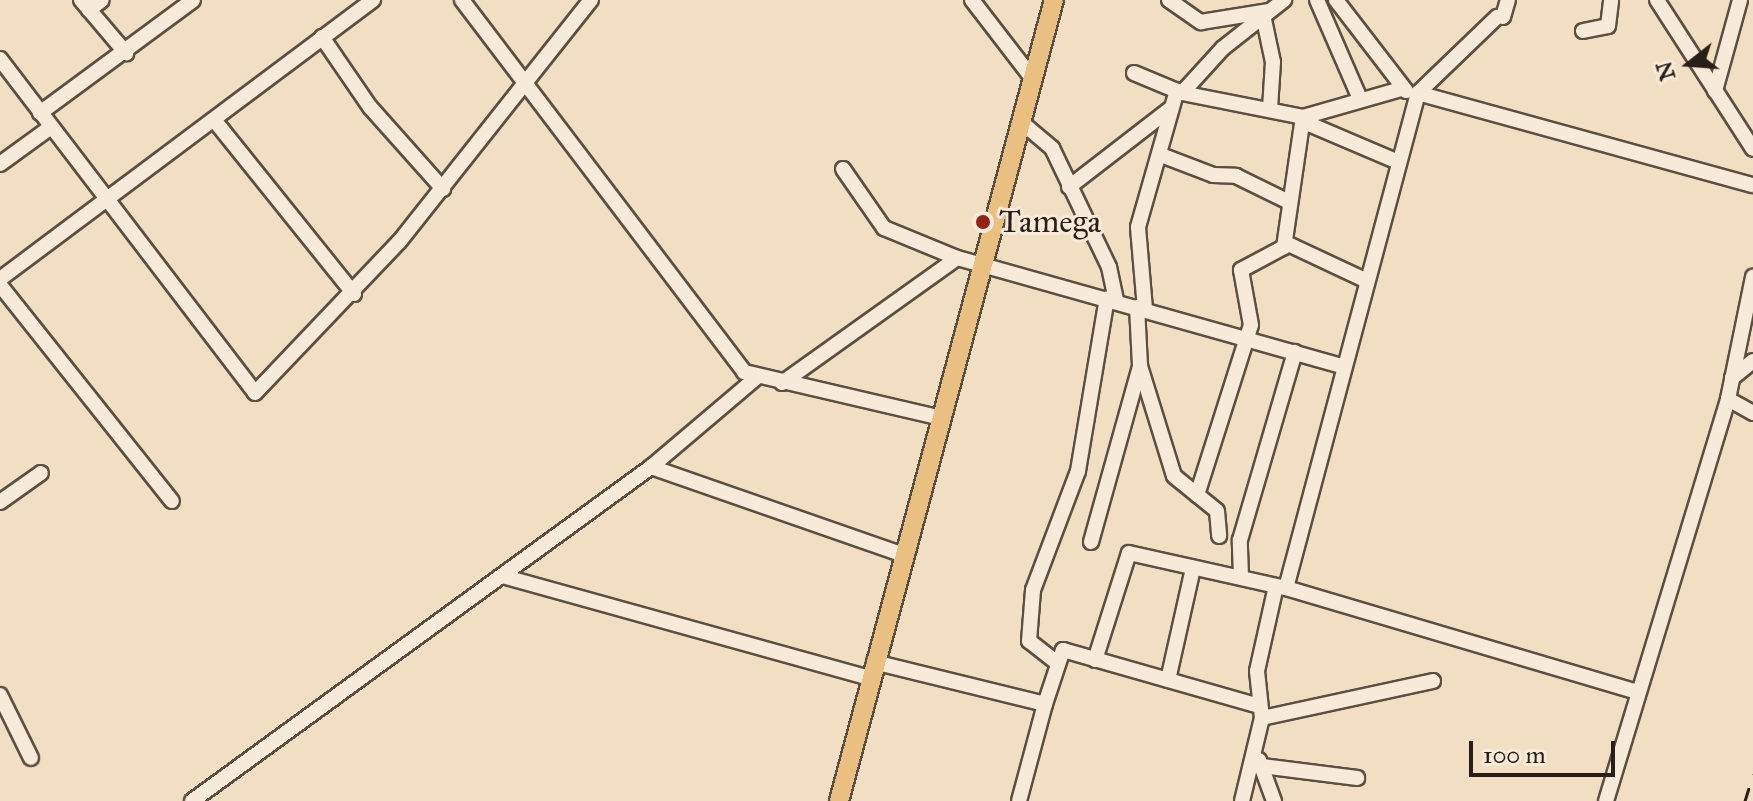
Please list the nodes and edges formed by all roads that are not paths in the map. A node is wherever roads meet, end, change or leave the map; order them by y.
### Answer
1 (102, 0) edge
2 (193, 0) edge
3 (373, 0) edge
4 (462, 0) edge
5 (591, 0) edge
6 (972, 0) edge
7 (1054, 0) edge
8 (1169, 0) edge
9 (1284, 0) edge
10 (1317, 0) edge
11 (1336, 0) edge
12 (1508, 0) edge
13 (1611, 0) edge
14 (1657, 0) edge
15 (1740, 0) edge
16 (85, 5) edge
17 (1266, 13) junction
18 (1583, 31) dead end
19 (322, 37) junction
20 (126, 53) junction
21 (0, 59) edge
22 (1134, 73) dead end
23 (1032, 78) junction
24 (526, 81) junction
25 (1401, 89) junction
26 (1715, 91) junction
27 (1179, 92) junction
28 (1417, 95) junction
29 (1360, 99) junction
30 (1170, 109) junction
31 (1270, 109) junction
32 (40, 113) junction
33 (1303, 119) junction
34 (215, 121) junction
35 (1020, 121) junction
36 (51, 127) junction
37 (1753, 149) edge
38 (1161, 155) junction
39 (1398, 162) junction
40 (0, 164) edge
41 (843, 169) dead end
42 (1753, 185) edge
43 (1069, 187) junction
44 (443, 189) junction
45 (109, 200) junction
46 (1289, 202) junction
47 (1286, 243) junction
48 (957, 258) junction
49 (982, 262) junction
50 (1753, 277) edge
51 (1, 278) edge
52 (1365, 280) junction
53 (354, 294) junction
54 (1112, 299) junction
55 (1141, 308) junction
56 (1248, 338) junction
57 (1295, 352) junction
58 (1753, 361) edge
59 (1140, 366) junction
60 (1340, 366) junction
61 (756, 378) junction
62 (1732, 379) junction
63 (782, 383) junction
64 (1728, 399) junction
65 (1753, 413) edge
66 (942, 418) junction
67 (651, 467) junction
68 (41, 473) dead end
69 (1197, 495) junction
70 (172, 501) dead end
71 (0, 502) edge
72 (1219, 536) dead end
73 (1091, 542) dead end
74 (904, 555) junction
75 (1193, 568) junction
76 (502, 576) junction
77 (1241, 577) junction
78 (1281, 587) junction
79 (1095, 660) junction
80 (1056, 662) junction
81 (872, 670) junction
82 (1168, 680) junction
83 (1433, 681) dead end
84 (1634, 691) junction
85 (0, 695) edge
86 (1045, 704) junction
87 (1261, 712) junction
88 (31, 758) dead end
89 (1258, 760) junction
90 (1357, 778) dead end
91 (192, 801) edge
92 (839, 801) edge
93 (1019, 801) edge
94 (1242, 801) edge
95 (1274, 801) edge
96 (1606, 801) edge

1 - 16 street
2 - 20 street
3 - 19 street
4 - 24 street
5 - 24 street
6 - 23 street
7 - 23 main road
8 - 17 street
9 - 17 street
10 - 29 street
11 - 25 street
12 - 28 street
13 - 18 street
14 - 26 street
15 - 26 street
16 - 20 street
17 - 27 street
17 - 31 street
19 - 34 street
19 - 44 street
20 - 32 street
21 - 32 street
22 - 27 street
23 - 35 main road
24 - 44 street
24 - 61 street
25 - 28 street
25 - 29 street
26 - 37 street
27 - 30 street
27 - 31 street
28 - 39 street
28 - 42 street
29 - 33 street
30 - 38 street
30 - 43 street
31 - 33 street
32 - 36 street
33 - 39 street
33 - 46 street
34 - 45 street
34 - 53 street
35 - 43 street
35 - 49 main road
36 - 40 street
36 - 45 street
38 - 46 street
38 - 55 street
39 - 52 street
41 - 48 street
43 - 54 street
44 - 53 street
45 - 51 street
45 - 53 street
46 - 47 street
47 - 52 street
47 - 56 street
48 - 49 street
48 - 63 street
49 - 54 street
49 - 66 main road
50 - 62 street
51 - 70 street
52 - 60 street
54 - 55 street
54 - 80 street
55 - 56 street
55 - 59 street
56 - 57 street
56 - 69 street
57 - 60 street
57 - 77 street
58 - 62 street
59 - 69 street
59 - 73 street
60 - 78 street
61 - 63 street
61 - 67 street
62 - 64 street
63 - 66 street
64 - 65 street
64 - 84 street
66 - 74 main road
67 - 74 street
67 - 76 street
68 - 71 street
69 - 72 street
74 - 81 main road
75 - 77 street
75 - 79 street
75 - 82 street
76 - 81 street
76 - 91 street
77 - 78 street
78 - 84 street
78 - 87 street
79 - 80 street
79 - 82 street
80 - 86 street
81 - 86 street
81 - 92 main road
82 - 87 street
83 - 87 street
84 - 96 street
85 - 88 street
86 - 93 street
87 - 89 street
89 - 90 street
89 - 94 street
89 - 95 street

